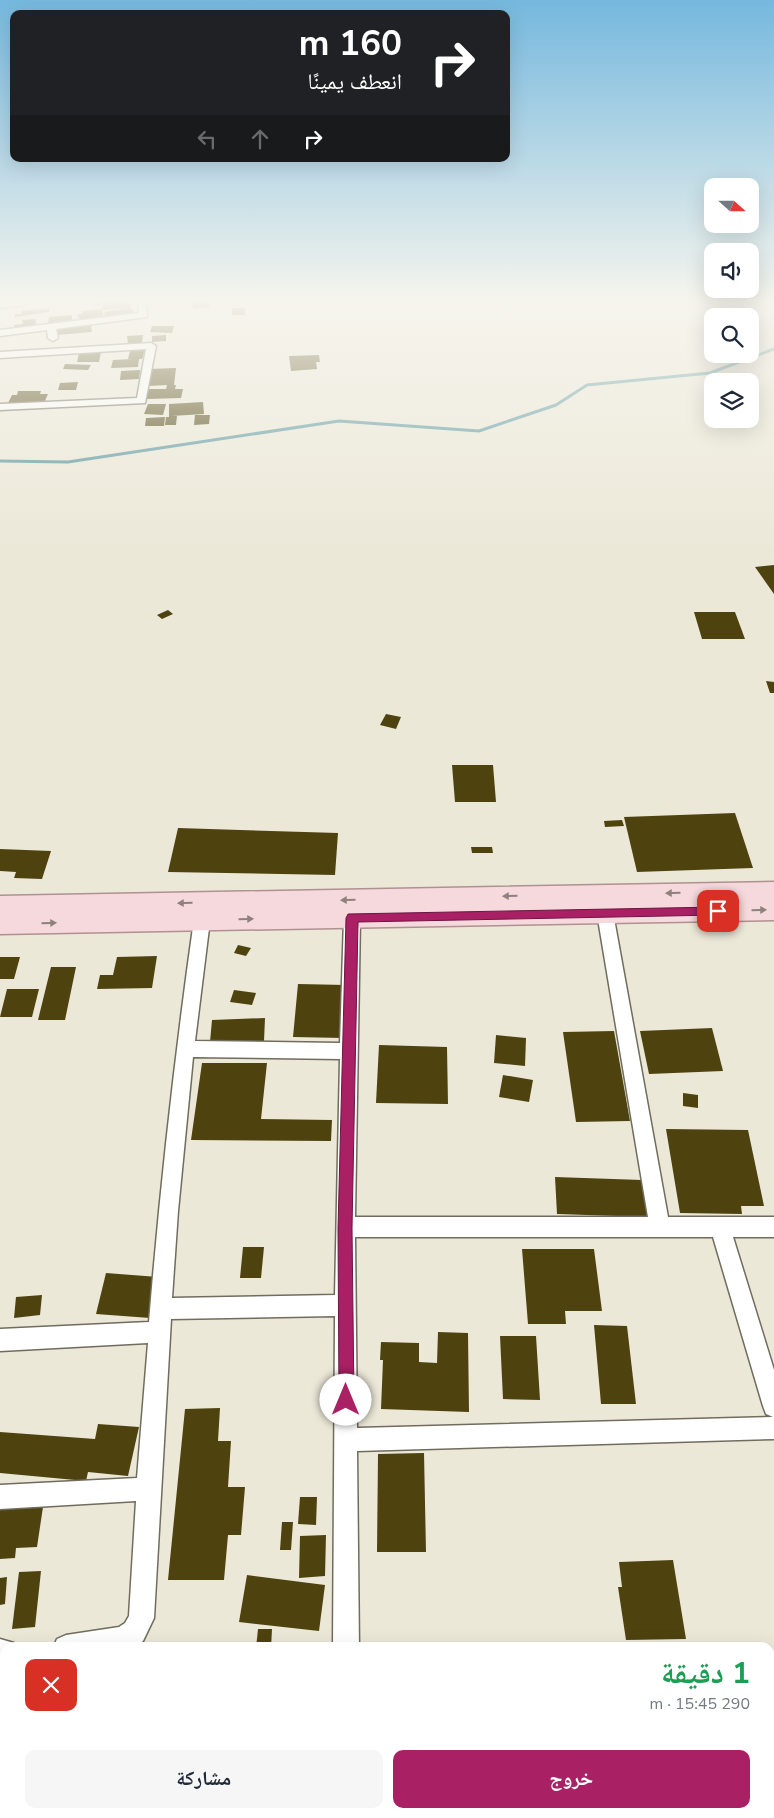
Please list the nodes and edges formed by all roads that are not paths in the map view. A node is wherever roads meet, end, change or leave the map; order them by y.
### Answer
1 (144, 387) edge
2 (0, 407) edge
3 (774, 891) edge
4 (0, 906) edge
5 (774, 910) edge
6 (605, 913) junction
7 (352, 918) junction
8 (202, 920) junction
9 (0, 924) edge
10 (185, 1050) junction
11 (349, 1052) junction
12 (660, 1227) junction
13 (720, 1227) junction
14 (774, 1227) edge
15 (345, 1228) junction
16 (346, 1305) junction
17 (160, 1309) junction
18 (159, 1332) junction
19 (0, 1340) edge
20 (774, 1406) edge
21 (774, 1428) edge
22 (347, 1440) junction
23 (148, 1489) junction
24 (0, 1497) edge
25 (105, 1642) edge
26 (346, 1642) edge

1 - 2 street
3 -> 4 main road
6 -> 5 main road
6 - 7 main road
6 - 12 street
8 -> 7 main road
7 - 11 street
9 -> 8 main road
8 - 10 street
10 - 11 street
10 - 17 street
11 - 15 street
12 - 13 street
12 - 15 street
13 - 14 street
13 - 20 street
15 - 16 street
16 - 17 street
16 - 22 street
17 - 18 street
18 - 19 street
18 - 23 street
21 - 22 street
22 - 26 street
23 - 24 street
23 - 25 street

